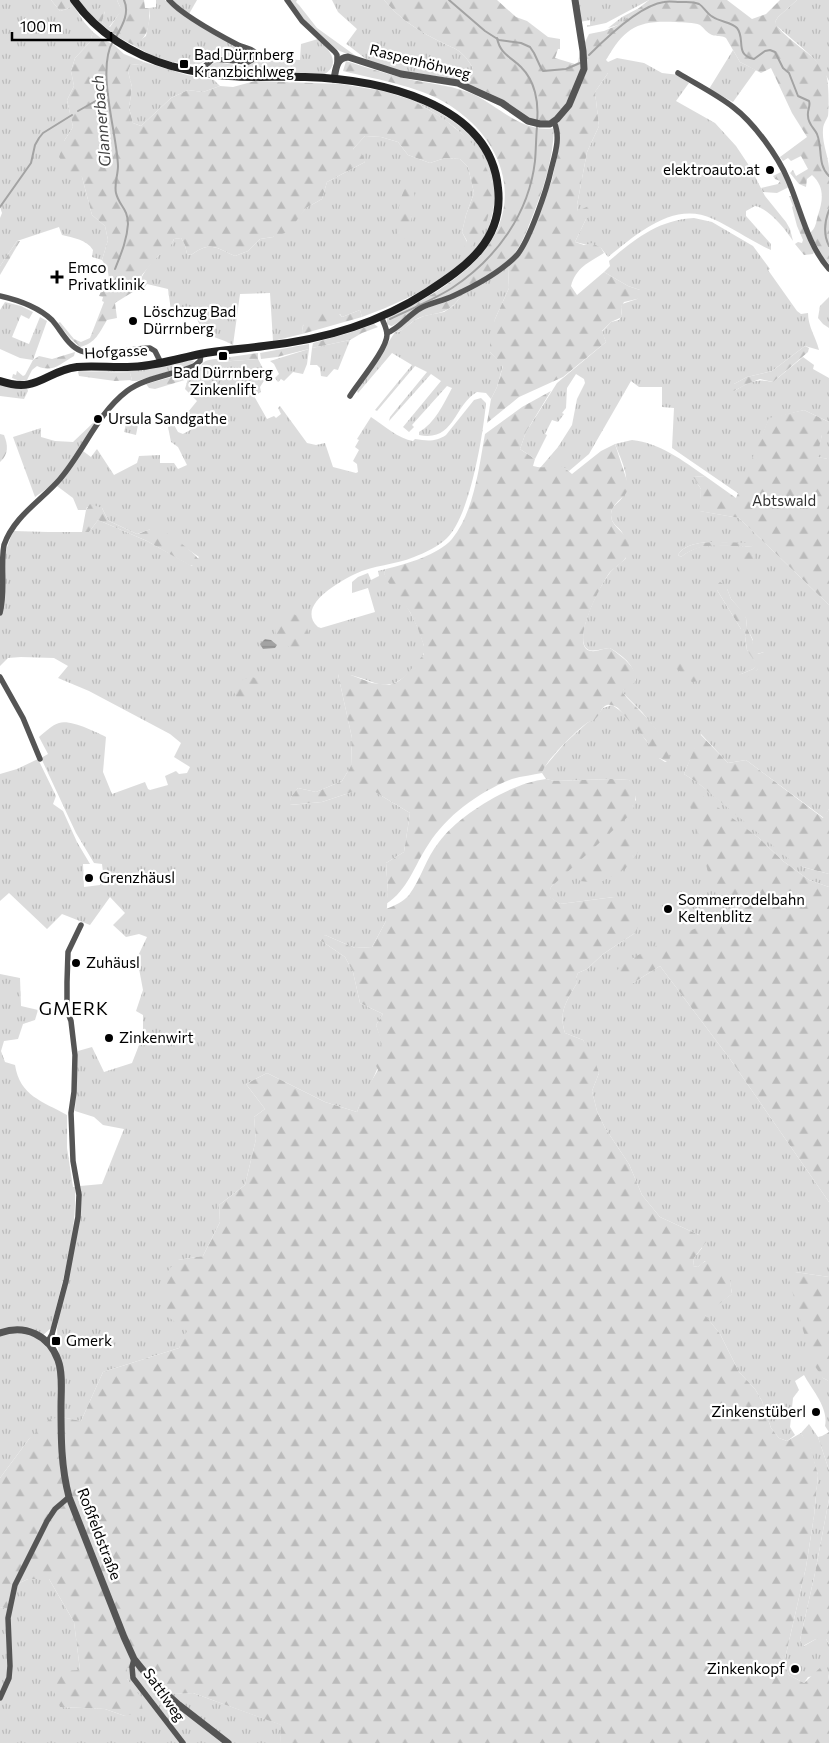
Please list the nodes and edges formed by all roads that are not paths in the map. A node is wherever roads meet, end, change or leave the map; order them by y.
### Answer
1 (74, 0) edge
2 (169, 0) edge
3 (286, 0) edge
4 (575, 0) edge
5 (333, 50) junction
6 (348, 57) junction
7 (338, 63) junction
8 (202, 73) junction
9 (678, 73) dead end
10 (334, 79) junction
11 (554, 122) junction
12 (829, 269) edge
13 (0, 296) edge
14 (381, 316) junction
15 (387, 333) junction
16 (201, 354) junction
17 (161, 363) junction
18 (0, 381) edge
19 (350, 396) dead end
20 (0, 612) edge
21 (0, 677) edge
22 (40, 759) dead end
23 (81, 925) dead end
24 (0, 1333) edge
25 (47, 1343) junction
26 (69, 1497) junction
27 (134, 1659) junction
28 (0, 1698) edge
29 (183, 1743) edge
30 (228, 1743) edge

1 - 8 main road, Hofgasse
2 - 8 street
3 - 5 street
4 - 11 street
5 - 6 street
5 - 7 street
6 - 7 street, Raspenhöhweg
6 - 11 street, Raspenhöhweg
7 - 10 street
8 - 10 main road, Hofgasse
9 - 12 street
10 - 14 main road, Hofgasse
11 - 15 street
13 - 17 street
14 - 15 street
14 - 16 main road, Hofgasse
15 - 19 street
16 - 17 main road, Hofgasse
16 - 20 street
17 - 18 main road, Hofgasse
21 - 22 street
23 - 25 street
24 - 25 street, Roßfeldstraße
25 - 26 street, Roßfeldstraße
26 - 27 street, Roßfeldstraße
26 - 28 street
27 - 29 street, Sattlweg
27 - 30 street, Roßfeldstraße

